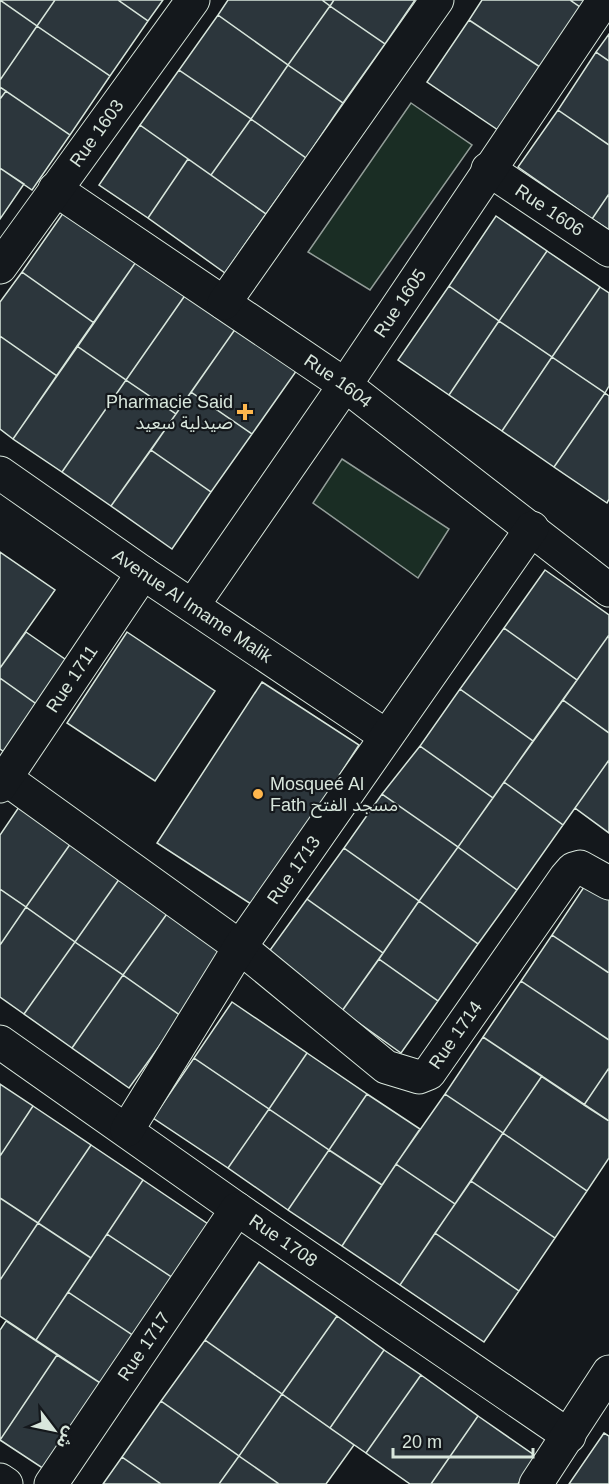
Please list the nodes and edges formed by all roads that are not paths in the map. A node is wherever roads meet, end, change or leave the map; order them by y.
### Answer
1 (193, 0) edge
2 (437, 0) edge
3 (604, 0) edge
4 (488, 170) junction
5 (55, 189) junction
6 (609, 250) edge
7 (0, 267) edge
8 (224, 303) junction
9 (345, 385) junction
10 (0, 473) edge
11 (532, 528) junction
12 (143, 573) junction
13 (609, 590) edge
14 (193, 605) junction
15 (386, 736) junction
16 (3, 782) edge
17 (609, 883) edge
18 (240, 947) junction
19 (0, 1041) edge
20 (127, 1130) junction
21 (237, 1209) junction
22 (609, 1372) edge
23 (569, 1436) junction
24 (0, 1480) edge
25 (6, 1484) edge
26 (51, 1484) edge
27 (536, 1484) edge

1 - 5 street, Rue 1603
2 - 8 street
3 - 4 street, Rue 1605
4 - 6 street, Rue 1606
4 - 9 street, Rue 1605
5 - 7 street, Rue 1603
5 - 8 street, Rue 1604
8 - 9 street, Rue 1604
9 - 11 street, Rue 1604
9 - 14 street, Rue 1605
10 - 12 street, Avenue Al Imame Malik
11 - 13 street, Rue 1604
11 - 15 street, Rue 1713
12 - 14 street, Avenue Al Imame Malik
12 - 16 street, Rue 1711
14 - 15 street, Avenue Al Imame Malik
15 - 18 street, Rue 1713
16 - 18 street
17 - 18 street, Rue 1714
18 - 20 street, Rue 1713
19 - 20 street, Rue 1708
20 - 21 street, Rue 1708
21 - 23 street, Rue 1708
21 - 26 street, Rue 1717
22 - 23 street
23 - 27 street
24 - 25 street

